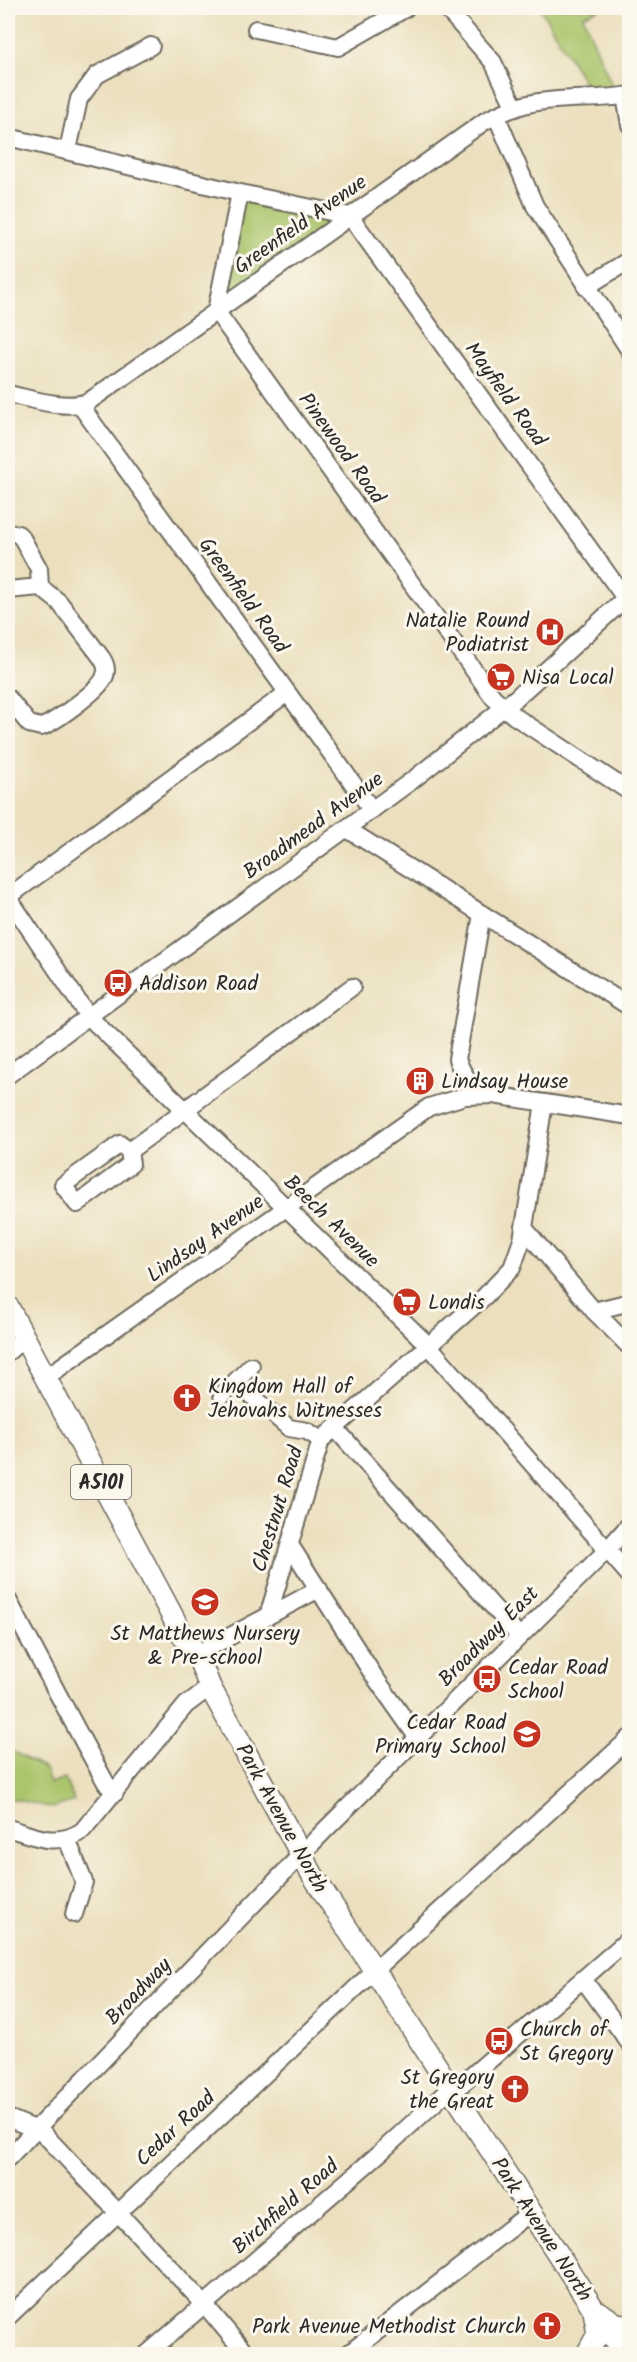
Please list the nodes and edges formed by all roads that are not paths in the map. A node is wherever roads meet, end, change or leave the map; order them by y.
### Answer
1 (406, 8) edge
2 (447, 8) edge
3 (256, 29) dead end
4 (151, 46) dead end
5 (627, 96) edge
6 (515, 108) junction
7 (496, 115) junction
8 (630, 125) edge
9 (8, 137) edge
10 (68, 150) junction
11 (240, 193) junction
12 (350, 216) junction
13 (630, 260) edge
14 (586, 287) junction
15 (216, 311) junction
16 (630, 351) edge
17 (8, 394) edge
18 (80, 405) junction
19 (8, 532) edge
20 (40, 586) junction
21 (8, 590) edge
22 (627, 596) edge
23 (287, 693) junction
24 (8, 698) edge
25 (503, 708) junction
26 (630, 792) edge
27 (372, 810) junction
28 (347, 829) junction
29 (8, 897) edge
30 (482, 914) junction
31 (352, 987) dead end
32 (630, 1007) edge
33 (88, 1016) junction
34 (8, 1075) edge
35 (475, 1095) junction
36 (544, 1103) junction
37 (185, 1110) junction
38 (630, 1116) edge
39 (129, 1151) dead end
40 (287, 1208) junction
41 (524, 1228) junction
42 (630, 1302) edge
43 (8, 1307) edge
44 (594, 1311) junction
45 (24, 1338) junction
46 (429, 1346) junction
47 (630, 1347) edge
48 (8, 1352) edge
49 (251, 1366) dead end
50 (45, 1378) junction
51 (236, 1382) junction
52 (222, 1395) dead end
53 (335, 1428) junction
54 (321, 1440) junction
55 (630, 1524) edge
56 (290, 1545) junction
57 (607, 1550) junction
58 (630, 1576) edge
59 (319, 1589) junction
60 (8, 1600) edge
61 (268, 1616) junction
62 (519, 1636) junction
63 (197, 1654) junction
64 (210, 1687) junction
65 (417, 1737) junction
66 (630, 1738) edge
67 (115, 1793) junction
68 (8, 1828) edge
69 (67, 1839) junction
70 (301, 1855) junction
71 (74, 1914) dead end
72 (630, 1938) edge
73 (374, 1971) junction
74 (583, 1979) junction
75 (630, 2044) edge
76 (452, 2092) junction
77 (8, 2118) edge
78 (37, 2128) junction
79 (8, 2158) edge
80 (118, 2212) junction
81 (531, 2212) junction
82 (206, 2305) junction
83 (593, 2308) junction
84 (8, 2317) edge
85 (624, 2331) edge
86 (589, 2354) edge
87 (147, 2355) edge
88 (246, 2355) edge
89 (348, 2355) edge
90 (629, 2355) edge

1 - 3 street
2 - 6 street
4 - 10 street
5 - 6 street, Greenfield Avenue
5 - 8 street
6 - 7 street, Greenfield Avenue
7 - 12 street, Greenfield Avenue
7 - 14 street
9 - 10 street
10 - 11 street
11 - 12 street
11 - 15 street
12 - 15 street, Greenfield Avenue
12 - 22 street, Mayfield Road
13 - 14 street
14 - 16 street
15 - 18 street, Greenfield Avenue
15 - 25 street, Pinewood Road
17 - 18 street
18 - 23 street, Greenfield Road
19 - 20 street
20 - 21 street
20 - 24 street
22 - 25 street, Broadmead Avenue
23 - 27 street, Greenfield Road
23 - 29 street
25 - 26 street, Pinewood Road
25 - 27 street, Broadmead Avenue
27 - 28 street, Broadmead Avenue
28 - 30 street
28 - 33 street, Broadmead Avenue
29 - 33 street, Beech Avenue
30 - 32 street
30 - 35 street
31 - 37 street
33 - 34 street, Broadmead Avenue
33 - 37 street, Beech Avenue
35 - 36 street, Lindsay Avenue
35 - 40 street, Lindsay Avenue
36 - 38 street, Lindsay Avenue
36 - 41 street, Chestnut Road
37 - 39 street
37 - 40 street, Beech Avenue
40 - 46 street, Beech Avenue
40 - 50 street, Lindsay Avenue
41 - 44 street
41 - 46 street, Chestnut Road
42 - 44 street
43 - 45 main road, Park Avenue North / A5101
44 - 47 street
45 - 48 street
45 - 50 main road, Park Avenue North / A5101
46 - 53 street, Chestnut Road
46 - 57 street, Beech Avenue
49 - 51 street
50 - 63 main road, Park Avenue North / A5101
51 - 52 street
51 - 54 street
53 - 54 street, Chestnut Road
53 - 62 street
54 - 56 street, Chestnut Road
55 - 57 street, Broadway East
56 - 59 street
56 - 61 street, Chestnut Road
57 - 58 street, Beech Avenue
57 - 62 street, Broadway East
59 - 61 street
59 - 65 street
60 - 67 street
61 - 63 street
62 - 65 street, Broadway East
63 - 64 main road, Park Avenue North / A5101
64 - 67 street
64 - 70 main road, Park Avenue North / A5101
65 - 70 street, Broadway East
66 - 73 street, Cedar Road
67 - 69 street
68 - 69 street
69 - 71 street
70 - 73 main road, Park Avenue North / A5101
70 - 78 street, Broadway
72 - 74 street, Birchfield Road
73 - 76 main road, Park Avenue North / A5101
73 - 80 street, Cedar Road
74 - 75 street
74 - 76 street, Birchfield Road
76 - 81 main road, Park Avenue North / A5101
76 - 82 street, Birchfield Road
77 - 78 street
78 - 79 street, Broadway
78 - 80 street
80 - 82 street
80 - 84 street, Cedar Road
81 - 83 main road, Park Avenue North / A5101
81 - 89 street
82 - 87 street, Birchfield Road
82 - 88 street
83 - 85 main road, A5101
83 - 86 main road, A5101
85 - 86 main road
85 - 90 main road, A5101
86 - 90 main road

